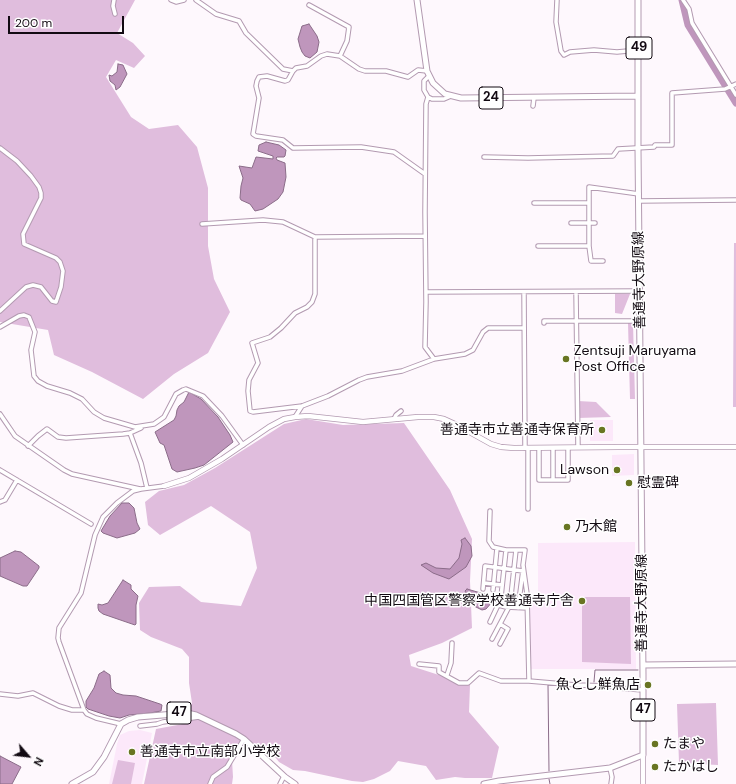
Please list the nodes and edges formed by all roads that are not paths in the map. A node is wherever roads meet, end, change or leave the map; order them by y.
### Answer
1 (114, 0) edge
2 (171, 0) edge
3 (184, 0) edge
4 (196, 0) edge
5 (417, 0) edge
6 (557, 0) edge
7 (638, 0) edge
8 (682, 0) edge
9 (309, 5) dead end
10 (115, 14) dead end
11 (639, 50) junction
12 (340, 56) junction
13 (427, 70) junction
14 (293, 71) junction
15 (429, 76) junction
16 (736, 84) edge
17 (728, 87) junction
18 (736, 95) edge
19 (451, 96) junction
20 (638, 96) junction
21 (428, 97) junction
22 (534, 98) junction
23 (533, 106) dead end
24 (0, 148) edge
25 (638, 148) junction
26 (484, 157) dead end
27 (425, 174) junction
28 (639, 194) junction
29 (736, 200) edge
30 (639, 201) junction
31 (534, 203) dead end
32 (588, 204) junction
33 (571, 223) dead end
34 (588, 223) junction
35 (595, 223) dead end
36 (202, 224) dead end
37 (425, 236) junction
38 (315, 237) junction
39 (538, 246) dead end
40 (589, 246) junction
41 (603, 261) dead end
42 (639, 291) junction
43 (426, 292) junction
44 (524, 292) junction
45 (576, 292) junction
46 (0, 311) edge
47 (640, 321) junction
48 (576, 322) junction
49 (544, 323) dead end
50 (0, 327) edge
51 (524, 328) junction
52 (434, 359) junction
53 (302, 406) junction
54 (401, 411) dead end
55 (0, 414) edge
56 (295, 417) junction
57 (394, 419) junction
58 (143, 426) junction
59 (130, 433) junction
60 (243, 445) junction
61 (28, 446) junction
62 (578, 447) junction
63 (641, 447) junction
64 (736, 447) edge
65 (526, 448) junction
66 (539, 448) junction
67 (553, 448) junction
68 (568, 448) junction
69 (0, 470) edge
70 (17, 480) junction
71 (553, 480) junction
72 (164, 486) joint
73 (147, 488) junction
74 (141, 489) junction
75 (0, 502) edge
76 (528, 509) dead end
77 (490, 511) dead end
78 (91, 524) dead end
79 (497, 548) junction
80 (506, 550) junction
81 (516, 550) junction
82 (495, 568) junction
83 (504, 569) junction
84 (523, 569) junction
85 (513, 570) junction
86 (484, 583) junction
87 (494, 584) junction
88 (502, 585) junction
89 (483, 589) dead end
90 (493, 590) dead end
91 (498, 605) junction
92 (508, 608) junction
93 (518, 608) junction
94 (527, 608) junction
95 (490, 622) dead end
96 (500, 624) junction
97 (492, 638) dead end
98 (452, 643) dead end
99 (500, 644) dead end
100 (419, 664) dead end
101 (736, 664) edge
102 (643, 665) junction
103 (447, 675) junction
104 (529, 681) junction
105 (643, 690) junction
106 (0, 694) edge
107 (84, 710) junction
108 (200, 717) junction
109 (121, 724) junction
110 (140, 726) dead end
111 (244, 739) junction
112 (643, 755) junction
113 (610, 768) junction
114 (284, 776) junction
115 (72, 784) edge
116 (210, 784) edge
117 (280, 784) edge
118 (295, 784) edge
119 (484, 784) edge
120 (611, 784) edge
121 (643, 784) edge

1 - 10 street
2 - 3 street
4 - 14 street
5 - 13 main road, 24
6 - 11 street
7 - 11 main road, 49
8 - 17 street
9 - 12 street
11 - 20 main road, 49
12 - 13 street
12 - 14 street
13 - 15 main road, 24
14 - 27 street
15 - 19 main road, 24
15 - 21 street
16 - 17 street
17 - 18 street
17 - 25 street
19 - 21 street
19 - 22 main road, 24
20 - 22 main road, 24
20 - 25 main road, 善通寺大野原線
21 - 27 street
22 - 23 street
24 - 46 street
25 - 26 street
25 - 28 main road, 善通寺大野原線
27 - 37 street
28 - 30 main road, 善通寺大野原線
28 - 32 street
29 - 30 street
30 - 42 main road, 善通寺大野原線
31 - 32 street
32 - 34 street
33 - 34 street
34 - 35 street
34 - 40 street
36 - 38 street
37 - 38 street
37 - 43 street
38 - 53 street
39 - 40 street
40 - 41 street
42 - 45 street
42 - 47 main road, 善通寺大野原線
43 - 44 street
43 - 52 street
44 - 45 street
44 - 51 street
45 - 48 street
47 - 48 street
47 - 63 main road, 善通寺大野原線
48 - 49 street
48 - 62 street
50 - 58 street
51 - 52 street
51 - 65 street
52 - 53 street
53 - 56 street
54 - 57 street
55 - 61 street
56 - 57 street
56 - 60 street
57 - 65 street
58 - 59 street
58 - 60 street
59 - 61 street
59 - 73 street
60 - 72 street
61 - 74 street
62 - 63 street
62 - 68 street
63 - 64 street
63 - 102 main road, 善通寺大野原線
65 - 66 street
65 - 76 street
66 - 67 street
66 - 71 street
67 - 68 street
67 - 71 street
68 - 71 street
69 - 70 street
70 - 75 street
70 - 78 street
72 - 73 street
73 - 74 street
74 - 107 street
77 - 79 street
79 - 80 street
79 - 82 street
80 - 81 street
80 - 83 street
81 - 84 street
81 - 85 street
82 - 83 street
82 - 86 street
82 - 87 street
83 - 85 street
83 - 88 street
84 - 85 street
84 - 93 street
84 - 94 street
85 - 92 street
86 - 87 street
86 - 89 street
87 - 88 street
87 - 90 street
88 - 91 street
91 - 92 street
91 - 95 street
92 - 93 street
92 - 96 street
93 - 94 street
94 - 104 street
96 - 97 street
96 - 99 street
98 - 103 street
100 - 103 street
101 - 102 main road, 善通寺大野原線
102 - 105 main road, 47
103 - 104 street
104 - 105 street
105 - 112 main road, 47
106 - 107 street
107 - 109 street
108 - 109 main road, 47
108 - 110 street
108 - 111 main road, 47
109 - 115 main road
111 - 114 main road, 47
111 - 116 street
112 - 113 main road
112 - 121 street
113 - 119 main road
113 - 120 street
114 - 117 street
114 - 118 main road, 47

